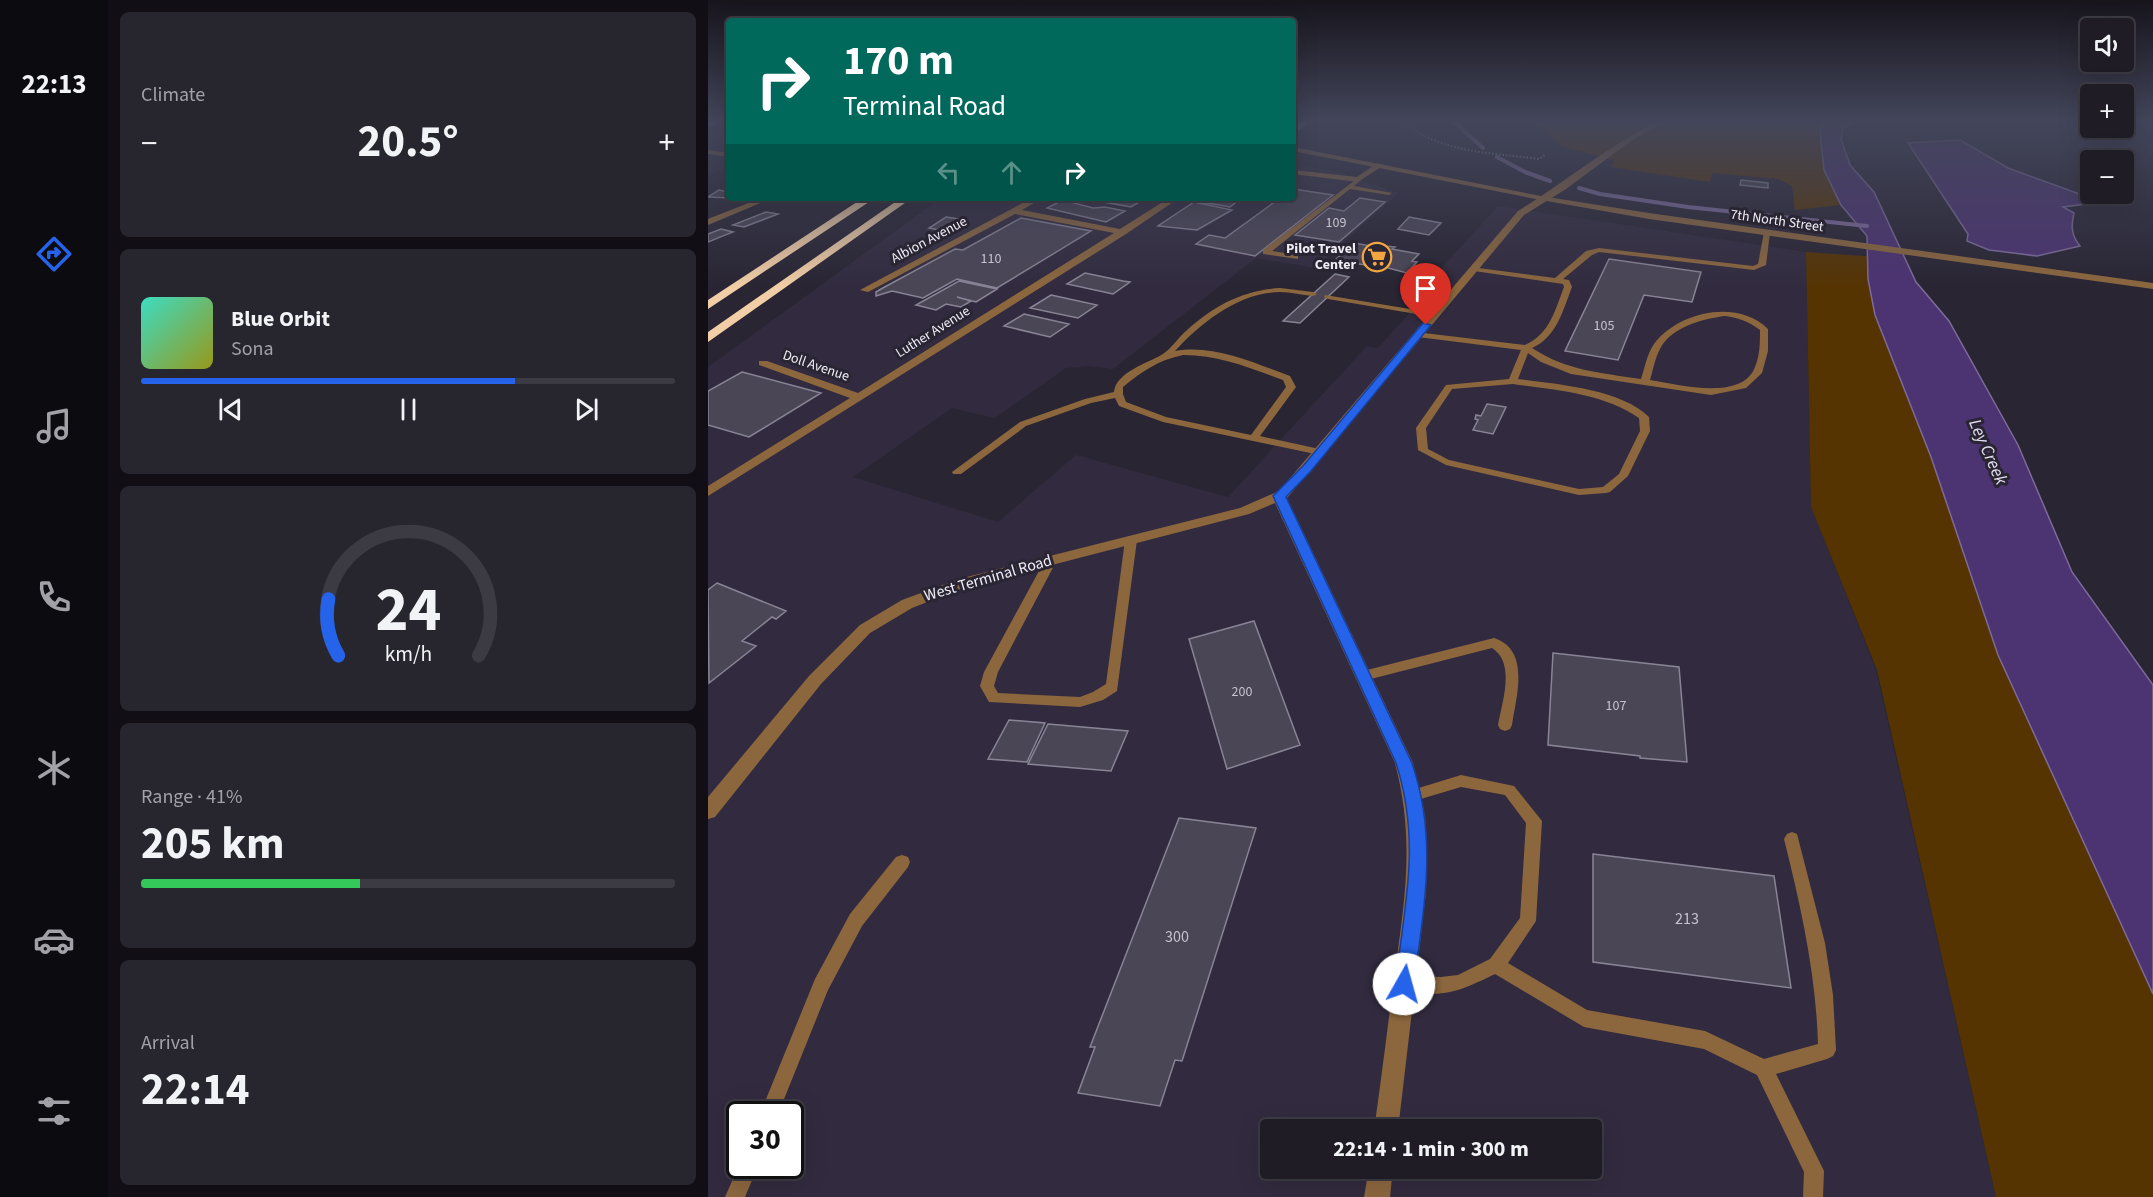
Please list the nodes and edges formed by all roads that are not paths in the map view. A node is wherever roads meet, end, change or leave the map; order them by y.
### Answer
1 (1335, 177) edge
2 (1363, 177) edge
3 (1438, 177) edge
4 (1577, 177) edge
5 (1358, 180) junction
6 (1348, 187) junction
7 (1389, 193) dead end
8 (1541, 198) junction
9 (760, 201) edge
10 (866, 201) edge
11 (903, 201) edge
12 (1033, 201) edge
13 (1170, 201) edge
14 (710, 209) dead end
15 (1015, 211) junction
16 (730, 213) junction
17 (708, 222) edge
18 (1123, 232) junction
19 (1766, 233) junction
20 (1295, 257) dead end
21 (1474, 269) junction
22 (1558, 280) junction
23 (2153, 286) edge
24 (865, 290) dead end
25 (1313, 294) dead end
26 (1328, 297) dead end
27 (708, 305) edge
28 (1434, 315) junction
29 (1418, 334) junction
30 (708, 338) edge
31 (1526, 348) junction
32 (1166, 356) junction
33 (763, 363) dead end
34 (1513, 381) junction
35 (1645, 382) junction
36 (1118, 394) junction
37 (859, 397) junction
38 (1254, 438) junction
39 (1320, 452) junction
40 (957, 472) dead end
41 (708, 492) edge
42 (1279, 496) junction
43 (1131, 540) junction
44 (1051, 560) junction
45 (1363, 676) junction
46 (1505, 725) dead end
47 (1414, 795) junction
48 (708, 811) edge
49 (1792, 839) dead end
50 (902, 862) dead end
51 (1496, 965) junction
52 (1404, 984) junction
53 (1764, 1068) junction
54 (774, 1101) edge
55 (1387, 1119) edge
56 (743, 1179) edge
57 (1379, 1179) edge
58 (735, 1197) edge
59 (1377, 1197) edge
60 (1813, 1197) edge

1 - 5 street
2 - 5 street
3 - 8 street, 7th North Street
4 - 8 street
5 - 6 lane
6 - 7 lane
6 - 20 lane
8 - 19 street, 7th North Street
8 - 21 street
9 - 16 street
10 - 27 highway
11 - 30 highway
12 - 15 street, Albion Avenue
13 - 18 street, Luther Avenue
14 - 16 street
15 - 18 street
15 - 24 street, Albion Avenue
16 - 17 street
18 - 37 street, Luther Avenue
19 - 22 lane
19 - 23 street, 7th North Street
21 - 22 lane
21 - 28 street
22 - 31 lane
25 - 32 lane
26 - 28 lane
28 - 29 street
29 - 31 lane
29 - 39 street
31 - 34 lane
31 - 35 lane
32 - 36 lane
32 - 38 lane
33 - 37 street, Doll Avenue
34 - 34 lane
35 - 35 lane
36 - 38 lane
36 - 40 lane
37 - 41 street, Luther Avenue
38 - 39 lane
39 - 42 street
42 - 43 street, West Terminal Road
42 - 45 street
43 - 44 street, West Terminal Road
43 - 44 lane
44 - 48 street, West Terminal Road
45 - 46 lane
45 - 47 street
47 - 51 lane
47 - 52 street
49 - 53 lane
50 - 54 lane
51 - 52 lane
51 - 53 lane
52 - 55 street
53 - 60 lane
56 - 58 lane
57 - 59 street

